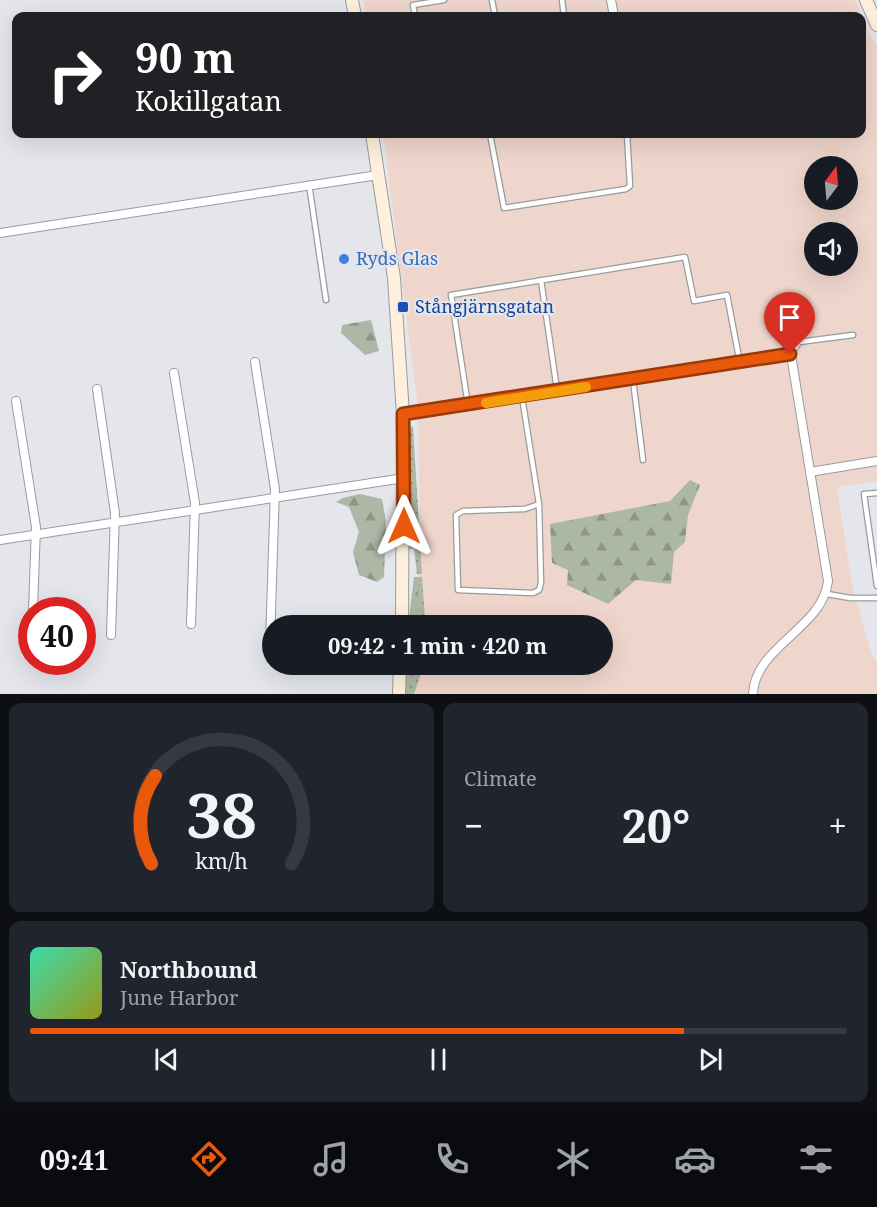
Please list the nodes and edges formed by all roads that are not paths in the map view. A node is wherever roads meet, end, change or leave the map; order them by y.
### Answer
1 (444, 0) edge
2 (866, 0) edge
3 (414, 12) edge
4 (877, 25) edge
5 (373, 138) edge
6 (491, 138) edge
7 (627, 138) edge
8 (378, 175) junction
9 (309, 184) junction
10 (0, 233) edge
11 (542, 280) junction
12 (326, 300) dead end
13 (854, 335) dead end
14 (790, 354) junction
15 (255, 362) dead end
16 (740, 363) junction
17 (174, 374) dead end
18 (633, 380) junction
19 (97, 389) dead end
20 (557, 392) junction
21 (522, 397) junction
22 (16, 401) dead end
23 (468, 406) junction
24 (403, 414) junction
25 (643, 460) dead end
26 (877, 461) edge
27 (810, 472) junction
28 (404, 478) junction
29 (877, 493) edge
30 (274, 497) junction
31 (539, 504) junction
32 (195, 510) junction
33 (115, 522) junction
34 (36, 534) junction
35 (0, 540) edge
36 (876, 577) edge
37 (877, 586) edge
38 (827, 594) junction
39 (34, 597) edge
40 (877, 598) edge
41 (271, 615) edge
42 (402, 615) edge
43 (191, 624) dead end
44 (111, 635) dead end
45 (400, 675) edge
46 (399, 694) edge
47 (753, 694) edge

1 - 3 lane
2 - 4 street
5 - 8 street
6 - 7 lane
8 - 9 street
8 - 24 street
9 - 10 street
9 - 12 lane
11 - 16 lane
11 - 20 lane
11 - 23 lane
13 - 14 lane
14 - 16 street
14 - 27 street
15 - 30 street
16 - 18 street
17 - 32 street
18 - 20 street
18 - 25 lane
19 - 33 street
20 - 21 street
21 - 23 street
21 - 31 lane
22 - 34 street
23 - 24 street
24 - 28 street
26 - 27 street
27 - 38 street
28 - 30 street
28 - 42 street
29 - 36 lane
30 - 32 street
30 - 41 street
31 - 31 lane
32 - 33 street
32 - 43 street
33 - 34 street
33 - 44 street
34 - 35 street
34 - 39 street
36 - 37 lane
38 - 40 lane
38 - 47 street
45 - 46 street

